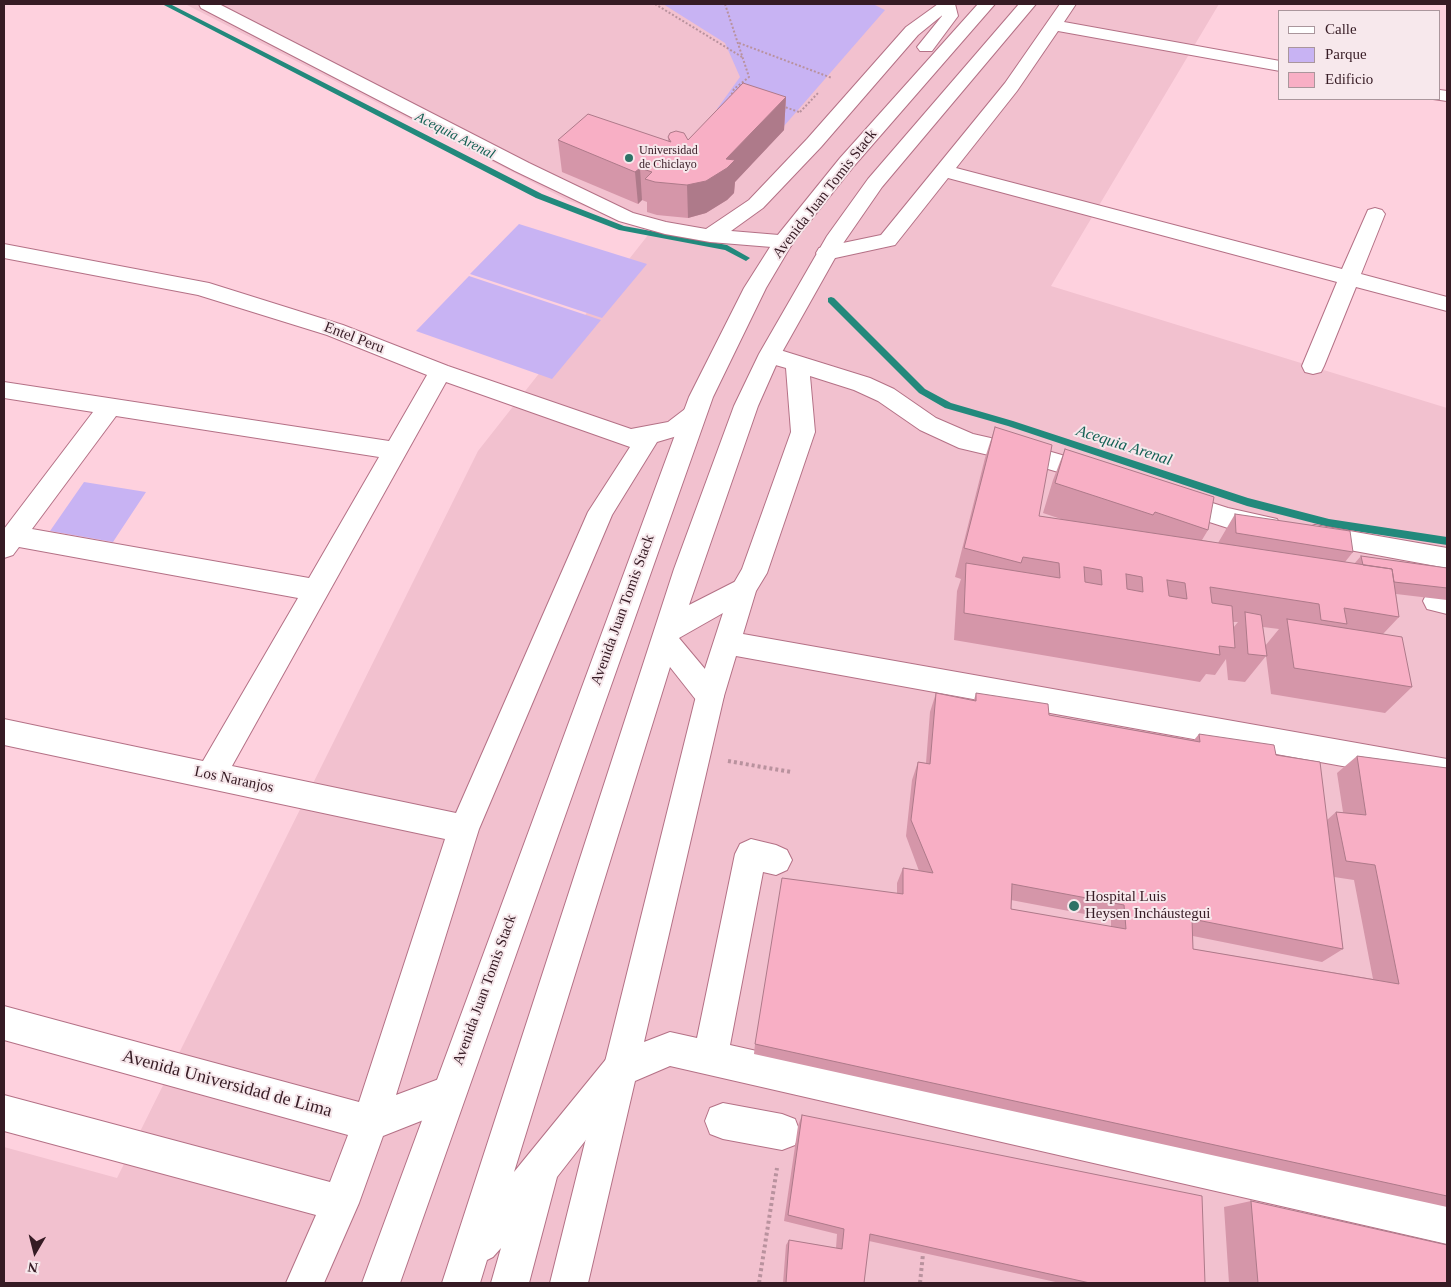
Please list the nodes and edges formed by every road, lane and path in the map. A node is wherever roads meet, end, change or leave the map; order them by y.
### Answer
1 (207, 4) edge
2 (655, 4) edge
3 (725, 4) edge
4 (948, 4) edge
5 (987, 4) edge
6 (1028, 4) edge
7 (1068, 4) edge
8 (1055, 25) junction
9 (738, 43) junction
10 (743, 58) junction
11 (1278, 66) edge
12 (826, 84) dead end
13 (734, 90) junction
14 (820, 91) dead end
15 (743, 93) edge
16 (728, 102) edge
17 (781, 105) edge
18 (896, 107) junction
19 (800, 112) junction
20 (831, 124) junction
21 (944, 172) junction
22 (1375, 214) dead end
23 (710, 236) junction
24 (784, 241) junction
25 (826, 253) junction
26 (7, 254) edge
27 (4, 272) edge
28 (1351, 278) junction
29 (1447, 304) edge
30 (770, 354) junction
31 (797, 363) junction
32 (1313, 366) dead end
33 (440, 372) junction
34 (4, 390) edge
35 (112, 405) junction
36 (693, 416) junction
37 (649, 436) junction
38 (395, 451) junction
39 (1117, 482) edge
40 (1153, 493) edge
41 (8, 542) edge
42 (1447, 558) edge
43 (744, 588) junction
44 (314, 590) junction
45 (666, 635) junction
46 (726, 643) junction
47 (710, 696) junction
48 (4, 732) edge
49 (1447, 772) edge
50 (211, 775) junction
51 (464, 829) junction
52 (776, 860) dead end
53 (4, 1023) edge
54 (710, 1059) junction
55 (619, 1070) junction
56 (447, 1094) junction
57 (4, 1113) edge
58 (723, 1121) dead end
59 (370, 1123) junction
60 (782, 1132) joint
61 (542, 1169) junction
62 (340, 1203) junction
63 (1447, 1225) edge
64 (923, 1254) edge
65 (466, 1269) edge
66 (305, 1283) edge
67 (381, 1283) edge
68 (510, 1283) edge
69 (569, 1283) edge
70 (759, 1283) edge
71 (920, 1283) edge

1 - 23 street
2 - 10 path
3 - 9 path
4 - 18 street
4 - 20 street
5 - 18 street, Avenida Juan Tomis Stack
6 - 25 street
7 - 8 street
8 - 11 street
8 - 21 street
9 - 10 path
9 - 12 path
10 - 13 path
13 - 15 path
13 - 16 path
14 - 19 path
17 - 19 path
18 - 24 street, Avenida Juan Tomis Stack
19 - 20 path
20 - 23 street
21 - 25 street
21 - 28 street
22 - 28 street
23 - 24 street
24 - 36 street, Avenida Juan Tomis Stack
25 - 30 street
26 - 27 street
26 - 33 street, Entel Peru
28 - 29 street
28 - 32 street
30 - 31 street
30 - 45 street
31 - 39 street
31 - 43 street
33 - 37 street, Entel Peru
33 - 38 street
34 - 35 street
35 - 38 street
35 - 41 street
36 - 37 street, Entel Peru
36 - 56 street, Avenida Juan Tomis Stack
37 - 51 street
38 - 44 street
40 - 42 street
41 - 44 street
43 - 45 street
43 - 46 street
44 - 50 street
45 - 47 street
45 - 65 street
46 - 47 street
46 - 49 street
47 - 55 street
48 - 50 street, Los Naranjos
50 - 51 street, Los Naranjos
51 - 59 street
52 - 54 street
53 - 59 street, Avenida Universidad de Lima
54 - 55 street
54 - 63 street
55 - 61 street
55 - 69 street
56 - 59 street
56 - 67 street, Avenida Juan Tomis Stack
57 - 62 street
58 - 60 street
59 - 62 street
60 - 70 path
61 - 65 street
61 - 68 street
62 - 66 street
64 - 71 path

